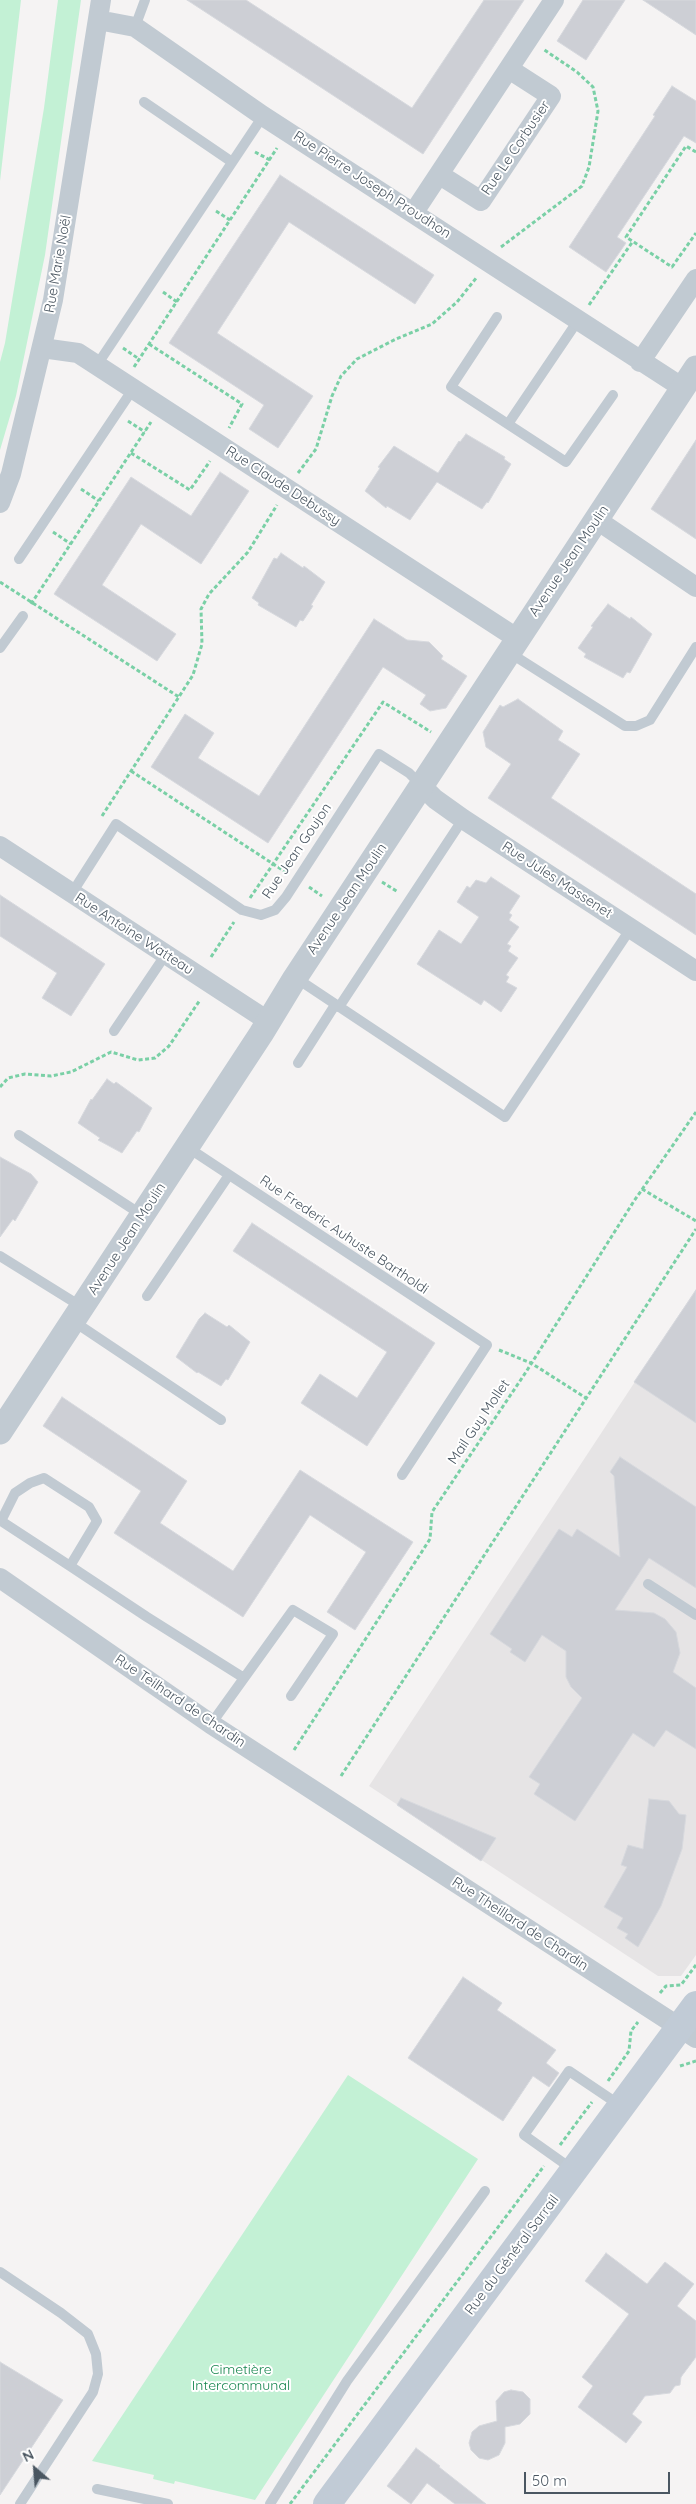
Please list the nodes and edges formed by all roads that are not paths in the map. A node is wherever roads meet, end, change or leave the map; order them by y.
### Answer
1 (101, 0) edge
2 (145, 0) edge
3 (554, 0) edge
4 (98, 20) junction
5 (136, 27) junction
6 (509, 69) junction
7 (144, 102) dead end
8 (263, 116) junction
9 (232, 162) junction
10 (440, 175) junction
11 (414, 212) junction
12 (696, 279) edge
13 (584, 312) junction
14 (497, 317) dead end
15 (42, 348) junction
16 (640, 362) junction
17 (97, 365) junction
18 (689, 378) edge
19 (132, 381) junction
20 (613, 395) dead end
21 (508, 424) junction
22 (0, 504) edge
23 (598, 520) junction
24 (19, 559) dead end
25 (696, 587) edge
26 (22, 616) road end
27 (513, 646) junction
28 (696, 647) edge
29 (0, 648) edge
30 (422, 786) junction
31 (463, 819) junction
32 (0, 846) edge
33 (72, 893) junction
34 (631, 928) junction
35 (166, 954) junction
36 (696, 971) edge
37 (295, 978) junction
38 (337, 1006) junction
39 (268, 1021) junction
40 (114, 1031) dead end
41 (298, 1063) dead end
42 (19, 1135) dead end
43 (187, 1147) junction
44 (229, 1175) junction
45 (142, 1216) junction
46 (0, 1256) edge
47 (147, 1296) dead end
48 (77, 1314) junction
49 (221, 1420) dead end
50 (0, 1432) edge
51 (402, 1475) dead end
52 (70, 1566) junction
53 (0, 1578) edge
54 (648, 1584) dead end
55 (696, 1615) edge
56 (244, 1678) junction
57 (291, 1696) dead end
58 (212, 1724) junction
59 (360, 1822) joint
60 (696, 2005) edge
61 (688, 2033) edge
62 (622, 2107) junction
63 (574, 2171) junction
64 (485, 2191) dead end
65 (0, 2272) edge
66 (97, 2489) dead end
67 (20, 2504) edge
68 (168, 2504) edge
69 (270, 2504) edge
70 (327, 2504) edge

1 - 4 street, Rue Marie Noël
2 - 5 lane
3 - 6 street
4 - 5 street, Rue Pierre Joseph Proudhon
4 - 15 street, Rue Marie Noël
5 - 8 street, Rue Pierre Joseph Proudhon
6 - 10 street
6 - 10 street, Rue Le Corbusier
7 - 9 lane
8 - 9 lane
8 - 11 street, Rue Pierre Joseph Proudhon
9 - 17 lane
10 - 11 street
11 - 13 street, Rue Pierre Joseph Proudhon
12 - 16 street
13 - 16 street, Rue Pierre Joseph Proudhon
13 - 21 lane
14 - 21 lane
15 - 17 street, Rue Claude Debussy
15 - 22 street, Rue Marie Noël
16 - 18 street, Rue Pierre Joseph Proudhon
17 - 19 street, Rue Claude Debussy
18 - 23 street, Avenue Jean Moulin
19 - 24 lane
19 - 27 street, Rue Claude Debussy
20 - 21 lane
23 - 25 street
23 - 27 street, Avenue Jean Moulin
26 - 29 lane
27 - 28 lane
27 - 30 street, Avenue Jean Moulin
30 - 31 street, Rue Jules Massenet
30 - 33 lane, Rue Jean Goujon
30 - 37 street, Avenue Jean Moulin
31 - 34 street, Rue Jules Massenet
31 - 38 lane
32 - 33 street, Rue Antoine Watteau
33 - 35 street, Rue Antoine Watteau
34 - 36 street, Rue Jules Massenet
34 - 38 lane
35 - 39 street, Rue Antoine Watteau
35 - 40 lane
37 - 38 lane
37 - 39 street, Avenue Jean Moulin
38 - 41 lane
39 - 43 street, Avenue Jean Moulin
42 - 45 lane
43 - 44 lane, Rue Frederic Auhuste Bartholdi
43 - 45 street, Avenue Jean Moulin
44 - 47 lane
44 - 51 lane, Rue Frederic Auhuste Bartholdi
45 - 48 street, Avenue Jean Moulin
46 - 48 lane
48 - 49 lane
48 - 50 street, Avenue Jean Moulin
52 - 52 lane
52 - 56 lane
53 - 58 street, Rue Teilhard de Chardin
54 - 55 lane
56 - 57 lane
56 - 58 lane
58 - 59 street, Rue Teilhard de Chardin
59 - 61 street, Rue Theillard de Chardin
60 - 61 main road, Rue du Général Sarrail
61 - 62 main road, Rue du Général Sarrail
62 - 63 main road, Rue du Général Sarrail
62 - 63 lane
63 - 70 main road, Rue du Général Sarrail
64 - 69 lane
65 - 67 lane
66 - 68 lane

